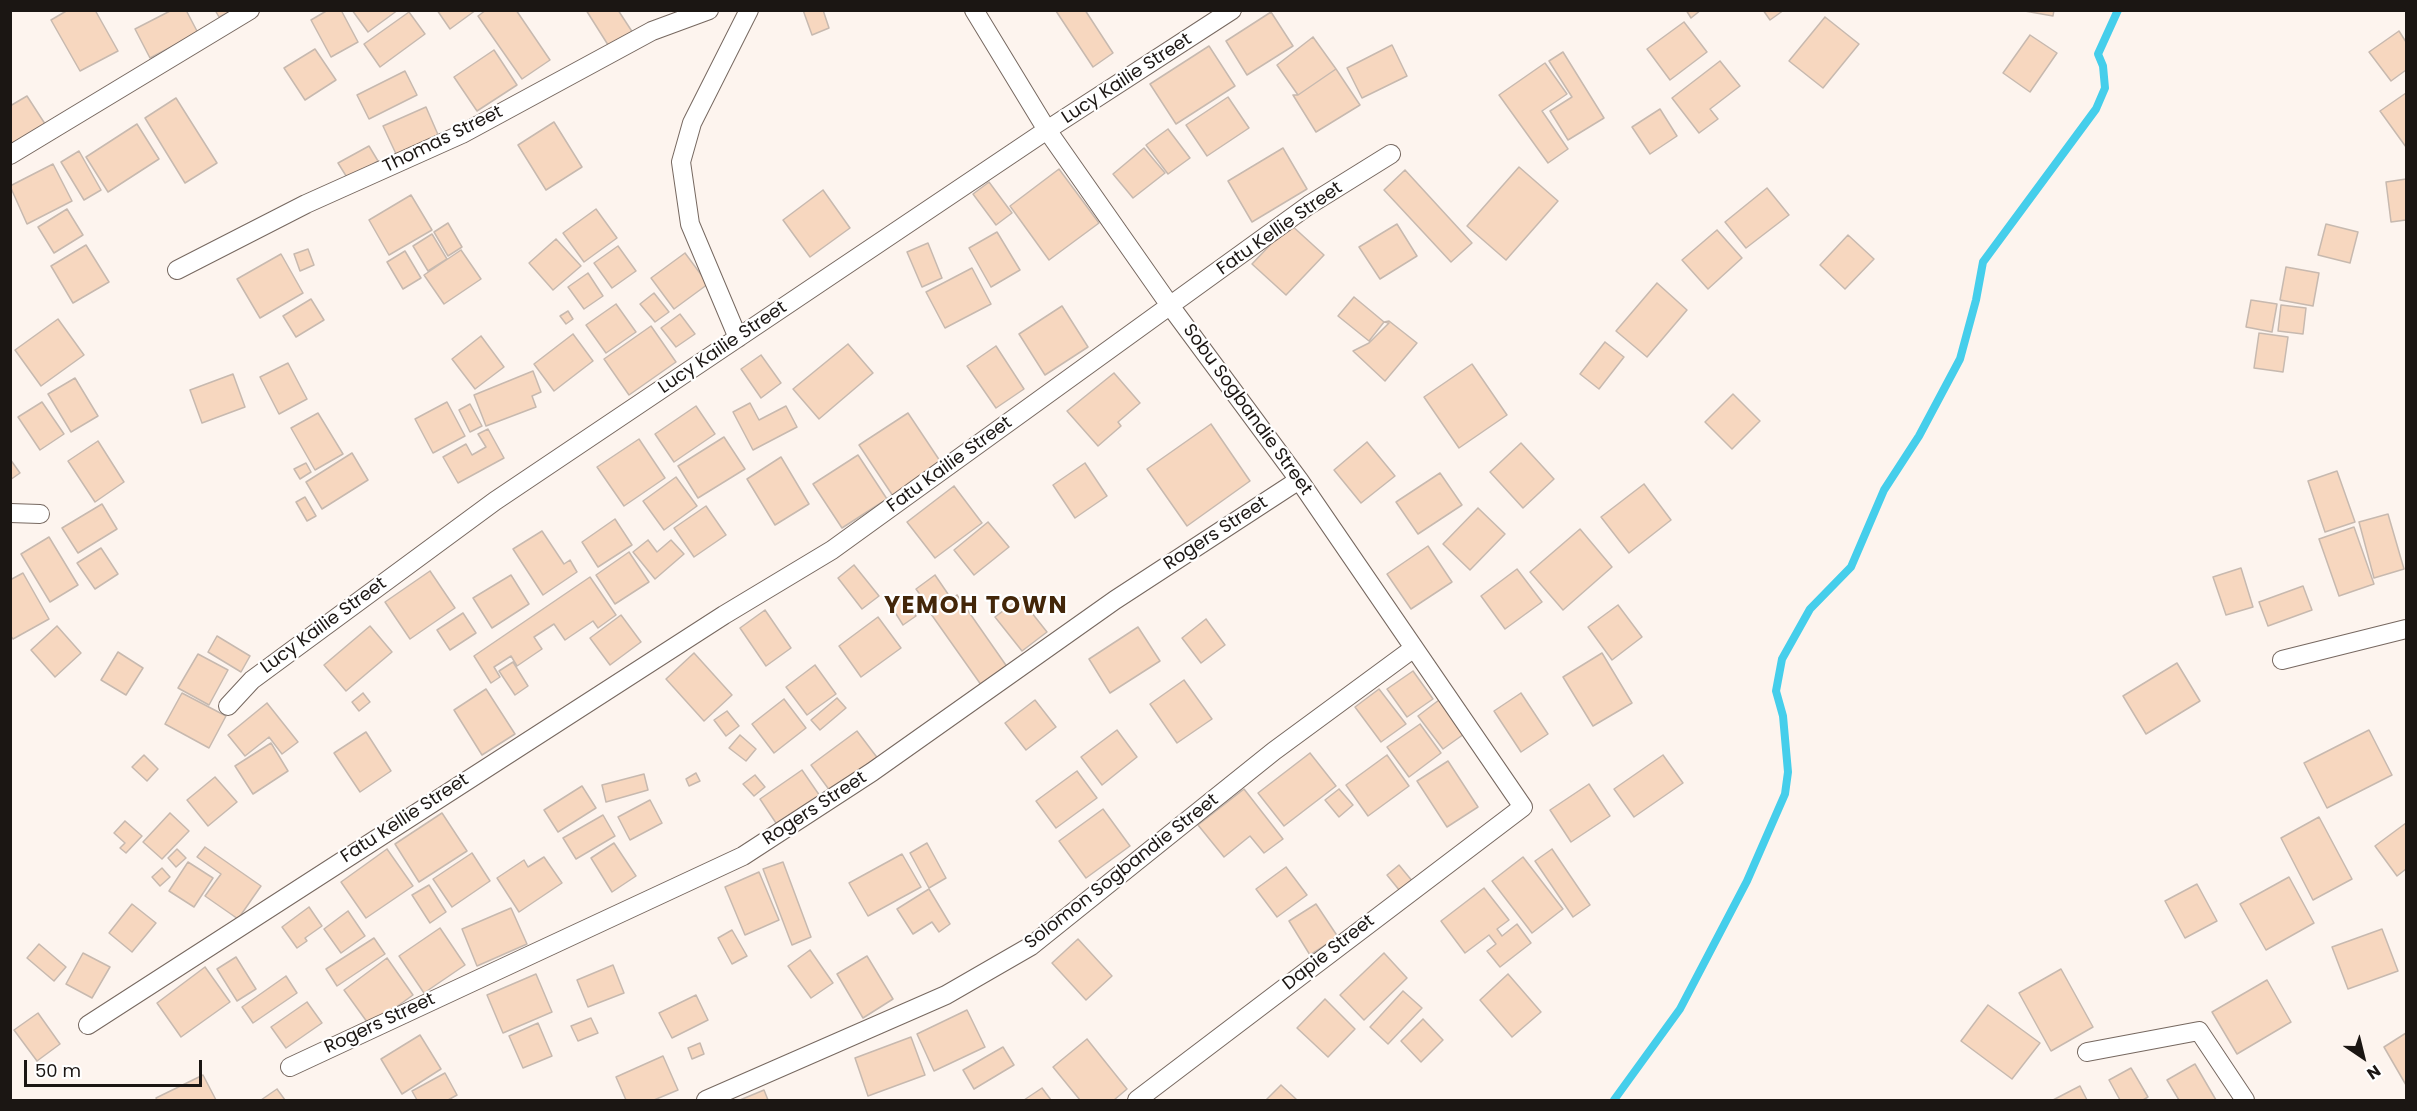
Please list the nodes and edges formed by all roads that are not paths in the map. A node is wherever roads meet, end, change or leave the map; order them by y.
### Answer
1 (250, 10) edge
2 (709, 10) edge
3 (749, 10) edge
4 (974, 10) edge
5 (1223, 13) edge
6 (1047, 130) junction
7 (1391, 154) dead end
8 (10, 155) edge
9 (177, 270) dead end
10 (1171, 307) junction
11 (738, 338) junction
12 (1299, 480) junction
13 (10, 513) edge
14 (40, 514) dead end
15 (724, 615) joint
16 (2406, 629) edge
17 (1414, 648) junction
18 (2282, 660) dead end
19 (228, 706) dead end
20 (1523, 807) joint
21 (88, 1025) dead end
22 (2087, 1052) dead end
23 (290, 1067) dead end
24 (706, 1101) edge
25 (1137, 1101) edge
26 (2245, 1101) edge

1 - 8 street
2 - 9 street, Thomas Street
3 - 11 street
4 - 6 street, Sobu Sogbandie Street
5 - 6 street, Lucy Kailie Street
6 - 10 street, Sobu Sogbandie Street
6 - 11 street, Lucy Kailie Street
7 - 10 street, Fatu Kellie Street
10 - 12 street, Sobu Sogbandie Street
10 - 15 street, Fatu Kailie Street
11 - 19 street, Lucy Kailie Street
12 - 17 street, Sobu Sogbandie Street
12 - 23 street, Rogers Street
13 - 14 street
15 - 21 street, Fatu Kellie Street
16 - 18 street
17 - 20 street, Sobu Sogbandie Street
17 - 24 street, Solomon Sogbandie Street
20 - 25 street, Dapie Street
22 - 26 street

